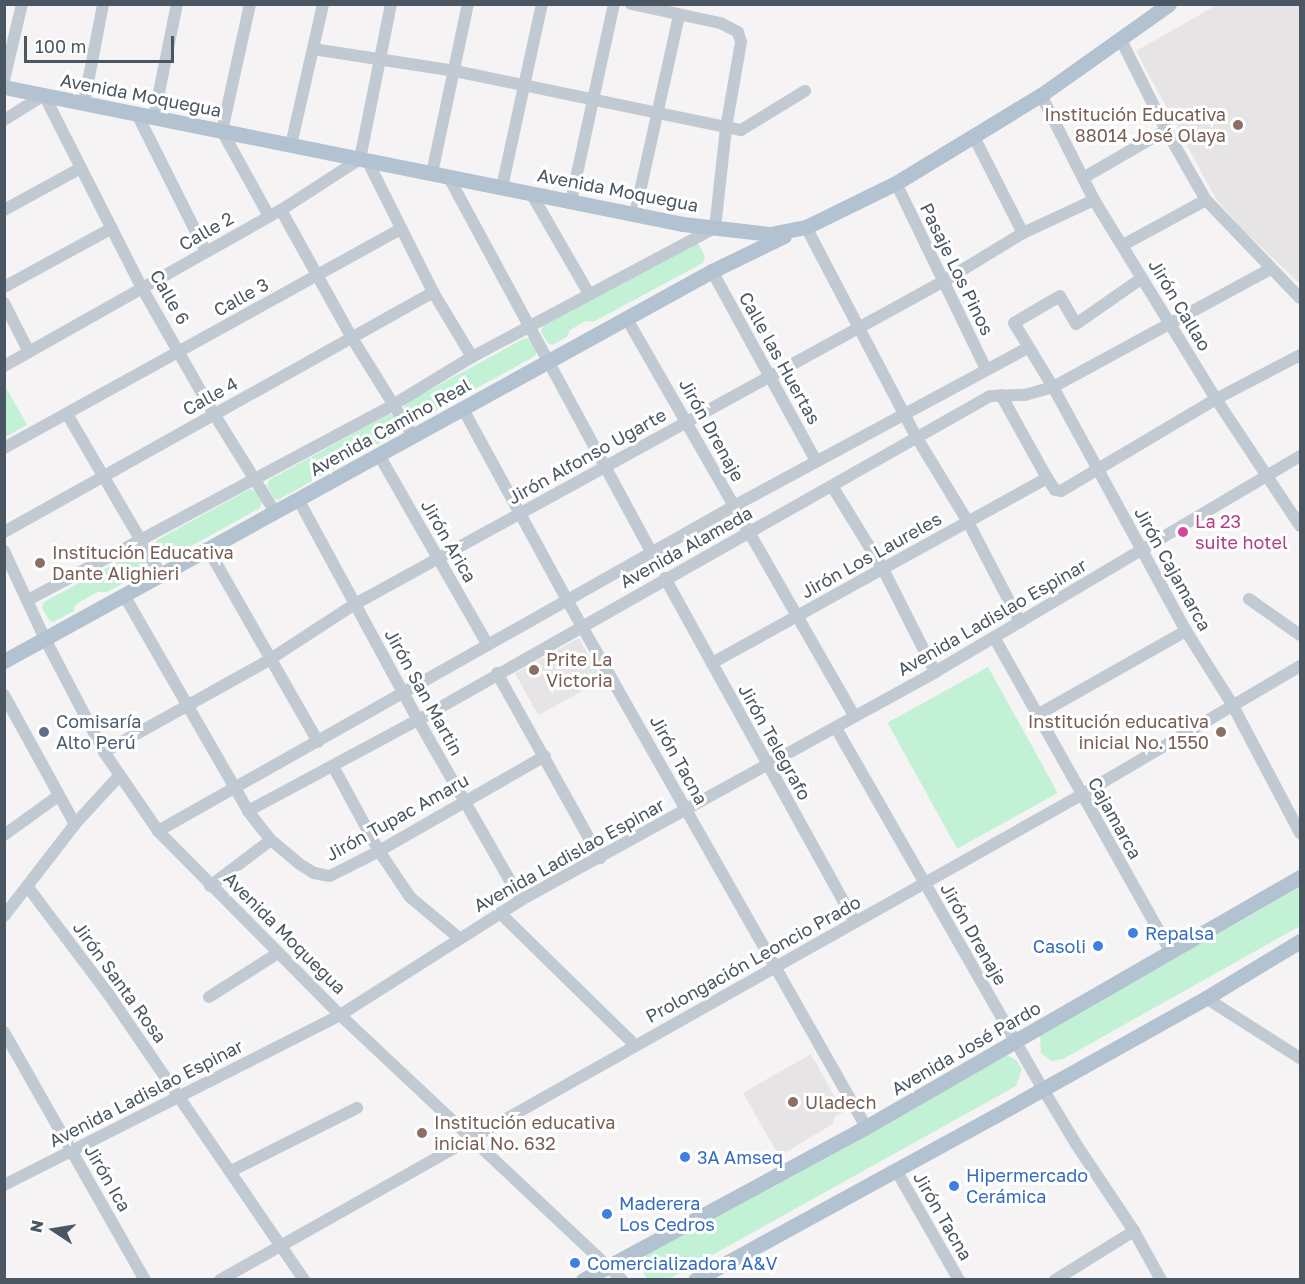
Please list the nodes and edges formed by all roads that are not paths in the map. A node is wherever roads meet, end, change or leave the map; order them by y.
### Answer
1 (22, 4) edge
2 (103, 4) edge
3 (177, 4) edge
4 (250, 4) edge
5 (323, 4) edge
6 (391, 4) edge
7 (468, 4) edge
8 (542, 4) edge
9 (614, 4) edge
10 (631, 4) edge
11 (1169, 4) edge
12 (679, 15) junction
13 (1120, 38) junction
14 (313, 49) junction
15 (381, 61) junction
16 (455, 71) junction
17 (4, 80) edge
18 (525, 86) junction
19 (4, 87) edge
20 (805, 91) dead end
21 (44, 95) junction
22 (1041, 95) junction
23 (593, 100) junction
24 (84, 103) junction
25 (658, 113) junction
26 (138, 114) junction
27 (154, 117) junction
28 (4, 120) edge
29 (726, 128) junction
30 (1166, 130) junction
31 (222, 131) junction
32 (974, 137) junction
33 (291, 145) junction
34 (363, 159) junction
35 (79, 169) junction
36 (432, 173) junction
37 (448, 176) junction
38 (1083, 178) junction
39 (896, 183) junction
40 (502, 187) junction
41 (531, 193) junction
42 (1094, 200) junction
43 (1206, 200) junction
44 (571, 201) junction
45 (4, 210) edge
46 (275, 213) junction
47 (635, 214) junction
48 (112, 228) junction
49 (715, 228) junction
50 (400, 229) junction
51 (801, 229) junction
52 (1023, 232) junction
53 (1123, 245) junction
54 (206, 252) junction
55 (1270, 269) junction
56 (712, 271) junction
57 (318, 275) junction
58 (1142, 278) junction
59 (944, 281) junction
60 (4, 287) edge
61 (142, 288) junction
62 (433, 292) junction
63 (589, 294) junction
64 (1300, 298) edge
65 (4, 303) edge
66 (627, 319) junction
67 (1171, 324) junction
68 (531, 326) junction
69 (858, 328) junction
70 (352, 338) junction
71 (1027, 348) junction
72 (181, 351) junction
73 (29, 352) junction
74 (1300, 355) edge
75 (472, 357) junction
76 (548, 362) junction
77 (4, 366) edge
78 (986, 369) junction
79 (769, 375) junction
80 (1053, 387) junction
81 (1001, 395) junction
82 (1216, 399) junction
83 (393, 405) junction
84 (463, 409) junction
85 (67, 414) junction
86 (214, 414) junction
87 (905, 414) junction
88 (687, 421) junction
89 (413, 436) junction
90 (917, 438) junction
91 (4, 448) edge
92 (379, 455) junction
93 (1300, 456) edge
94 (816, 461) junction
95 (606, 466) junction
96 (1098, 471) junction
97 (1266, 474) junction
98 (104, 476) junction
99 (255, 478) junction
100 (1047, 478) junction
101 (832, 486) junction
102 (298, 499) junction
103 (734, 506) junction
104 (275, 512) junction
105 (521, 513) junction
106 (968, 522) junction
107 (1300, 526) edge
108 (750, 531) junction
109 (4, 532) edge
110 (139, 540) junction
111 (208, 549) junction
112 (4, 550) edge
113 (1141, 552) junction
114 (652, 553) junction
115 (439, 559) junction
116 (883, 569) junction
117 (161, 575) junction
118 (665, 578) junction
119 (124, 595) junction
120 (1249, 598) dead end
121 (27, 600) junction
122 (567, 600) junction
123 (355, 604) junction
124 (796, 616) junction
125 (1020, 622) junction
126 (583, 625) junction
127 (1186, 632) junction
128 (1300, 635) edge
129 (994, 637) junction
130 (45, 639) junction
131 (488, 645) junction
132 (269, 660) junction
133 (4, 661) edge
134 (712, 663) junction
135 (1300, 666) edge
136 (935, 672) junction
137 (497, 673) junction
138 (404, 694) junction
139 (4, 695) edge
140 (1232, 704) junction
141 (187, 707) junction
142 (8, 711) edge
143 (1039, 714) junction
144 (854, 715) junction
145 (418, 720) junction
146 (836, 728) junction
147 (318, 742) junction
148 (104, 753) junction
149 (545, 756) junction
150 (333, 766) junction
151 (767, 766) junction
152 (119, 776) junction
153 (235, 789) junction
154 (1081, 795) junction
155 (58, 796) junction
156 (465, 801) junction
157 (687, 810) junction
158 (248, 812) junction
159 (75, 824) junction
160 (158, 831) junction
161 (1300, 833) edge
162 (4, 835) edge
163 (271, 840) junction
164 (379, 851) junction
165 (600, 858) junction
166 (1300, 877) edge
167 (924, 884) junction
168 (27, 886) junction
169 (210, 886) junction
170 (521, 900) junction
171 (500, 913) junction
172 (4, 916) edge
173 (855, 922) junction
174 (459, 938) junction
175 (1300, 941) edge
176 (1171, 952) junction
177 (278, 953) junction
178 (774, 968) junction
179 (209, 997) dead end
180 (1206, 998) junction
181 (340, 1015) junction
182 (4, 1032) edge
183 (1017, 1042) junction
184 (635, 1045) junction
185 (1300, 1058) edge
186 (1043, 1089) junction
187 (178, 1095) junction
188 (357, 1108) dead end
189 (866, 1127) junction
190 (472, 1138) junction
191 (72, 1151) junction
192 (896, 1170) junction
193 (231, 1171) junction
194 (4, 1185) edge
195 (1134, 1231) junction
196 (281, 1245) junction
197 (608, 1266) junction
198 (145, 1280) edge
199 (220, 1280) edge
200 (304, 1280) edge
201 (584, 1280) edge
202 (622, 1280) edge
203 (695, 1280) edge
204 (959, 1280) edge
205 (1055, 1280) edge
206 (1161, 1280) edge

1 - 17 street
2 - 24 street
3 - 27 street
4 - 31 street
5 - 14 street
6 - 15 street
7 - 16 street
8 - 18 street
9 - 23 street
10 - 12 street
11 - 13 main road, Avenida Moquegua
12 - 25 street
12 - 29 street
13 - 22 main road, Avenida Moquegua
13 - 30 street
14 - 15 street
14 - 33 street
15 - 16 street
15 - 34 street
16 - 18 street
16 - 36 street
18 - 23 street
18 - 40 street
19 - 21 main road, Avenida Moquegua
20 - 29 street
21 - 24 main road, Avenida Moquegua
21 - 28 street
21 - 35 street, Calle 6
22 - 32 main road, Avenida Moquegua
22 - 38 street, Jirón Callao
23 - 25 street
23 - 44 street
24 - 26 main road, Avenida Moquegua
25 - 29 street
25 - 47 street
26 - 27 main road, Avenida Moquegua
26 - 54 street
27 - 31 main road, Avenida Moquegua
29 - 49 street
30 - 38 street
30 - 43 street
31 - 33 main road, Avenida Moquegua
31 - 46 street
32 - 39 main road, Avenida Moquegua
32 - 52 street
33 - 34 main road, Avenida Moquegua
34 - 36 main road, Avenida Moquegua
34 - 46 street, Calle 2
34 - 50 street
35 - 45 street
35 - 48 street, Calle 6
36 - 37 main road, Avenida Moquegua
37 - 40 main road, Avenida Moquegua
37 - 68 street
38 - 42 street, Jirón Callao
39 - 51 main road, Avenida Moquegua
39 - 59 street, Pasaje Los Pinos
40 - 41 main road, Avenida Moquegua
41 - 44 main road, Avenida Moquegua
41 - 63 street
42 - 52 street, Jirón Alfonso Ugarte
42 - 53 street, Jirón Callao
43 - 53 street
43 - 55 street
44 - 47 main road, Avenida Moquegua
46 - 54 street, Calle 2
46 - 57 street
47 - 49 main road, Avenida Moquegua
48 - 60 street
48 - 61 street, Calle 6
49 - 51 main road, Avenida Moquegua
49 - 63 street
50 - 57 street, Calle 3
50 - 62 street
51 - 56 main road, Avenida Camino Real
51 - 69 street
52 - 59 street, Jirón Alfonso Ugarte
53 - 58 street, Jirón Callao
54 - 61 street, Calle 2
55 - 64 street
55 - 67 street, Avenida Alameda
56 - 66 main road, Avenida Camino Real
56 - 79 street, Calle las Huertas
57 - 70 street
57 - 72 street, Calle 3
58 - 67 street, Jirón Callao
58 - 71 street, Jirón Cajamarca
59 - 69 street, Jirón Alfonso Ugarte
59 - 78 street, Pasaje Los Pinos
61 - 72 street, Calle 6
61 - 73 street, Calle 2
62 - 70 street, Calle 4
62 - 75 street
63 - 68 street
65 - 73 street
66 - 76 main road, Avenida Camino Real
66 - 88 street, Jirón Drenaje
67 - 80 street, Avenida Alameda
67 - 82 street, Jirón Callao
68 - 75 street
68 - 76 street
69 - 79 street, Jirón Alfonso Ugarte
69 - 87 street
70 - 83 street
70 - 86 street, Calle 4
71 - 78 street, Avenida Alameda
71 - 80 street, Jirón Cajamarca
72 - 85 street, Calle 3
72 - 86 street, Calle 6
73 - 77 street, Calle 2
74 - 82 street
75 - 83 street
76 - 84 main road, Avenida Camino Real
76 - 95 street
78 - 87 street, Avenida Alameda
79 - 88 street, Jirón Alfonso Ugarte
79 - 94 street, Calle las Huertas
80 - 81 street, Avenida Alameda
80 - 96 street, Jirón Cajamarca
81 - 90 street, Avenida Alameda
81 - 100 street
82 - 96 street
82 - 97 street, Jirón Callao
83 - 89 street
83 - 99 street
84 - 89 main road, Avenida Camino Real
84 - 105 street, Jirón Tacna
85 - 91 street, Calle 3
85 - 98 street
86 - 98 street, Calle 4
86 - 99 street, Calle 6
87 - 90 street
87 - 94 street, Avenida Alameda
88 - 95 street, Jirón Alfonso Ugarte
88 - 103 street, Jirón Drenaje
89 - 92 main road, Avenida Camino Real
90 - 101 street, Avenida Alameda
90 - 106 street
92 - 102 main road, Avenida Camino Real
92 - 115 street, Jirón Arica
93 - 97 street, Avenida Ladislao Espinar
94 - 103 street, Avenida Alameda
95 - 105 street, Jirón Alfonso Ugarte
95 - 114 street
96 - 100 street
96 - 113 street, Jirón Cajamarca
97 - 107 street, Jirón Callao
97 - 113 street, Avenida Ladislao Espinar
98 - 109 street, Calle 4
98 - 110 street
99 - 104 street, Calle 6
99 - 110 street
100 - 106 street, Jirón Los Laureles
101 - 108 street, Avenida Alameda
101 - 116 street
102 - 104 main road, Avenida Camino Real
102 - 123 street, Jirón San Martin
103 - 108 street, Jirón Drenaje
103 - 114 street, Avenida Alameda
104 - 111 main road, Avenida Camino Real
105 - 115 street, Jirón Alfonso Ugarte
105 - 122 street, Jirón Tacna
106 - 116 street, Jirón Los Laureles
106 - 125 street
108 - 118 street, Avenida Alameda
108 - 124 street, Jirón Drenaje
110 - 117 street
110 - 121 street
111 - 117 main road, Avenida Camino Real
111 - 132 street
112 - 121 street, Avenida Moquegua
113 - 125 street, Avenida Ladislao Espinar
113 - 127 street, Jirón Cajamarca
114 - 122 street, Avenida Alameda
115 - 123 street, Jirón Alfonso Ugarte
115 - 131 street, Jirón Arica
116 - 124 street, Jirón Los Laureles
116 - 136 street
117 - 119 main road, Avenida Camino Real
118 - 126 street, Avenida Alameda
118 - 134 street, Jirón Telegrafo
119 - 130 main road, Avenida Camino Real
119 - 141 street
120 - 128 street
121 - 130 street, Avenida Moquegua
122 - 126 street, Jirón Tacna
122 - 131 street, Avenida Alameda
123 - 132 street, Jirón Alfonso Ugarte
123 - 138 street, Jirón San Martin
124 - 134 street, Jirón Los Laureles
124 - 144 street, Jirón Drenaje
125 - 129 street, Avenida Ladislao Espinar
126 - 137 street, Avenida Alameda
126 - 157 street, Jirón Tacna
127 - 140 street, Jirón Cajamarca
127 - 143 street
129 - 136 street, Avenida Ladislao Espinar
129 - 143 street, Cajamarca
130 - 133 main road, Avenida Camino Real
130 - 148 street, Avenida Moquegua
131 - 138 street, Avenida Alameda
132 - 141 street, Jirón Alfonso Ugarte
132 - 147 street
134 - 151 street, Jirón Telegrafo
135 - 140 street, Prolongación Leoncio Prado
136 - 144 street, Avenida Ladislao Espinar
137 - 145 street, Avenida Alameda
137 - 149 street
138 - 145 street, Jirón San Martin
138 - 147 street, Avenida Alameda
139 - 142 street
140 - 154 street, Prolongación Leoncio Prado
140 - 161 street, Jirón Cajamarca
141 - 148 street, Jirón Alfonso Ugarte
141 - 153 street
142 - 155 street
143 - 154 street, Cajamarca
144 - 146 street, Avenida Ladislao Espinar
145 - 150 street, Avenida Alameda
145 - 156 street, Jirón San Martin
146 - 151 street, Avenida Ladislao Espinar
146 - 167 street, Jirón Drenaje
147 - 153 street, Avenida Alameda
148 - 152 street, Avenida Moquegua
149 - 156 street, Jirón Tupac Amaru
149 - 165 street
150 - 158 street, Avenida Alameda
150 - 164 street
151 - 157 street, Avenida Ladislao Espinar
151 - 173 street, Jirón Telegrafo
152 - 159 street
152 - 160 street, Avenida Moquegua
153 - 158 street
153 - 160 street, Avenida Alameda
154 - 167 street, Prolongación Leoncio Prado
154 - 176 street, Cajamarca
155 - 159 street
155 - 162 street
156 - 164 street, Jirón Tupac Amaru
156 - 170 street, Jirón San Martin
157 - 165 street, Avenida Ladislao Espinar
157 - 178 street, Jirón Tacna
158 - 163 street, Jirón Tupac Amaru
159 - 168 street
160 - 169 street, Avenida Moquegua
163 - 164 street, Jirón Tupac Amaru
163 - 169 street
164 - 174 street
165 - 170 street, Avenida Ladislao Espinar
166 - 176 main road, Avenida José Pardo
167 - 173 street, Prolongación Leoncio Prado
167 - 183 street, Jirón Drenaje
168 - 172 street
168 - 187 street, Jirón Santa Rosa
169 - 177 street, Avenida Moquegua
170 - 171 street, Avenida Ladislao Espinar
171 - 174 street, Avenida Ladislao Espinar
171 - 184 street
173 - 178 street, Prolongación Leoncio Prado
174 - 181 street, Avenida Ladislao Espinar
175 - 180 main road
176 - 183 main road, Avenida José Pardo
177 - 179 street
177 - 181 street, Avenida Moquegua
178 - 184 street, Prolongación Leoncio Prado
178 - 189 street, Jirón Tacna
180 - 185 street
180 - 186 main road
181 - 187 street, Avenida Ladislao Espinar
181 - 190 street, Avenida Moquegua
182 - 191 street, Jirón Ica
183 - 186 street, Jirón Drenaje
183 - 189 main road, Avenida José Pardo
184 - 190 street, Prolongación Leoncio Prado
186 - 192 main road
186 - 195 street, Jirón Drenaje
187 - 191 street, Avenida Ladislao Espinar
187 - 193 street, Jirón Santa Rosa
188 - 193 street
189 - 197 main road, Avenida José Pardo
190 - 196 street, Prolongación Leoncio Prado
190 - 197 street, Avenida Moquegua
191 - 194 street, Avenida Ladislao Espinar
191 - 198 street, Jirón Ica
192 - 203 main road
192 - 204 street, Jirón Tacna
193 - 196 street, Jirón Santa Rosa
195 - 205 street
195 - 206 street, Jirón Drenaje
196 - 199 street, Prolongación Leoncio Prado
196 - 200 street, Jirón Santa Rosa
197 - 201 main road, Avenida José Pardo
197 - 202 street, Avenida Moquegua

